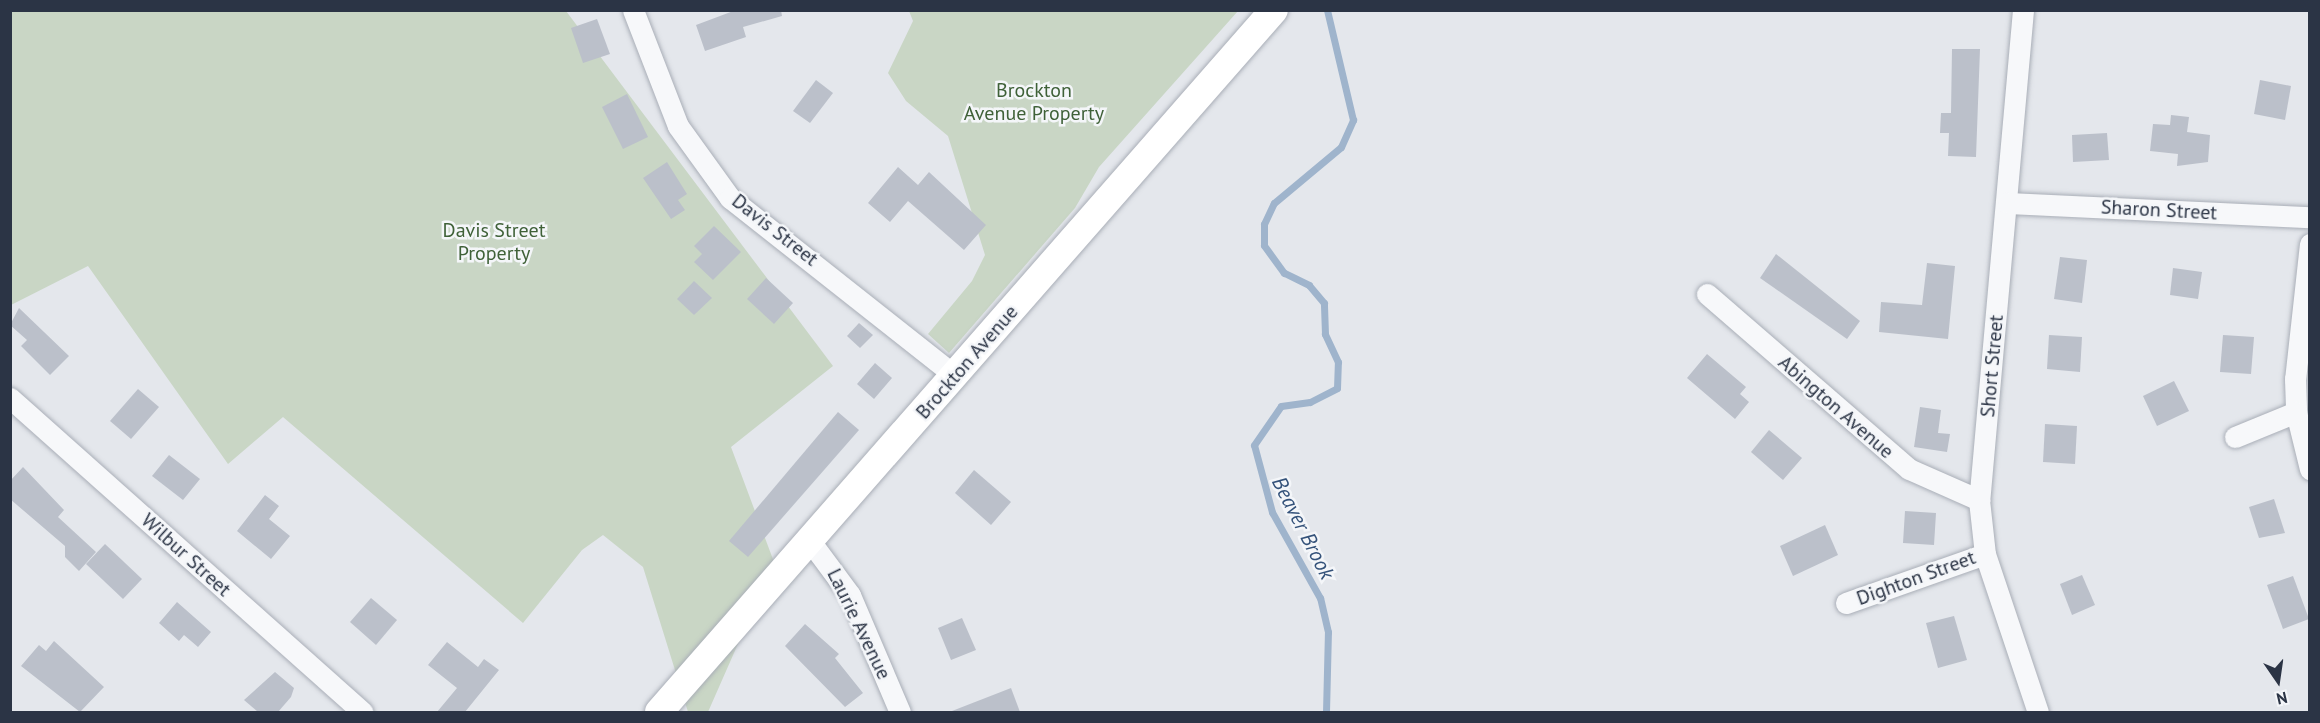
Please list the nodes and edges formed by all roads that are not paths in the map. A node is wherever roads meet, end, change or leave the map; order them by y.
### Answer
1 (633, 10) edge
2 (1274, 10) edge
3 (2023, 10) edge
4 (2008, 203) junction
5 (2310, 217) edge
6 (2310, 244) edge
7 (1707, 294) dead end
8 (955, 376) junction
9 (10, 398) edge
10 (2296, 412) junction
11 (2235, 437) dead end
12 (2310, 470) edge
13 (1979, 500) junction
14 (810, 541) junction
15 (1985, 554) junction
16 (1846, 603) dead end
17 (362, 712) edge
18 (659, 712) edge
19 (900, 712) edge
20 (2038, 712) edge

1 - 8 street, Davis Street
2 - 8 main road, Brockton Avenue
3 - 4 street, Short Street
4 - 5 street, Sharon Street
4 - 13 street, Short Street
6 - 10 street
7 - 13 street, Abington Avenue
8 - 14 main road, Brockton Avenue
9 - 17 street, Wilbur Street
10 - 11 street
10 - 12 street
13 - 15 street, Short Street
14 - 18 main road, Brockton Avenue
14 - 19 street, Laurie Avenue
15 - 16 street, Dighton Street
15 - 20 street, Short Street

